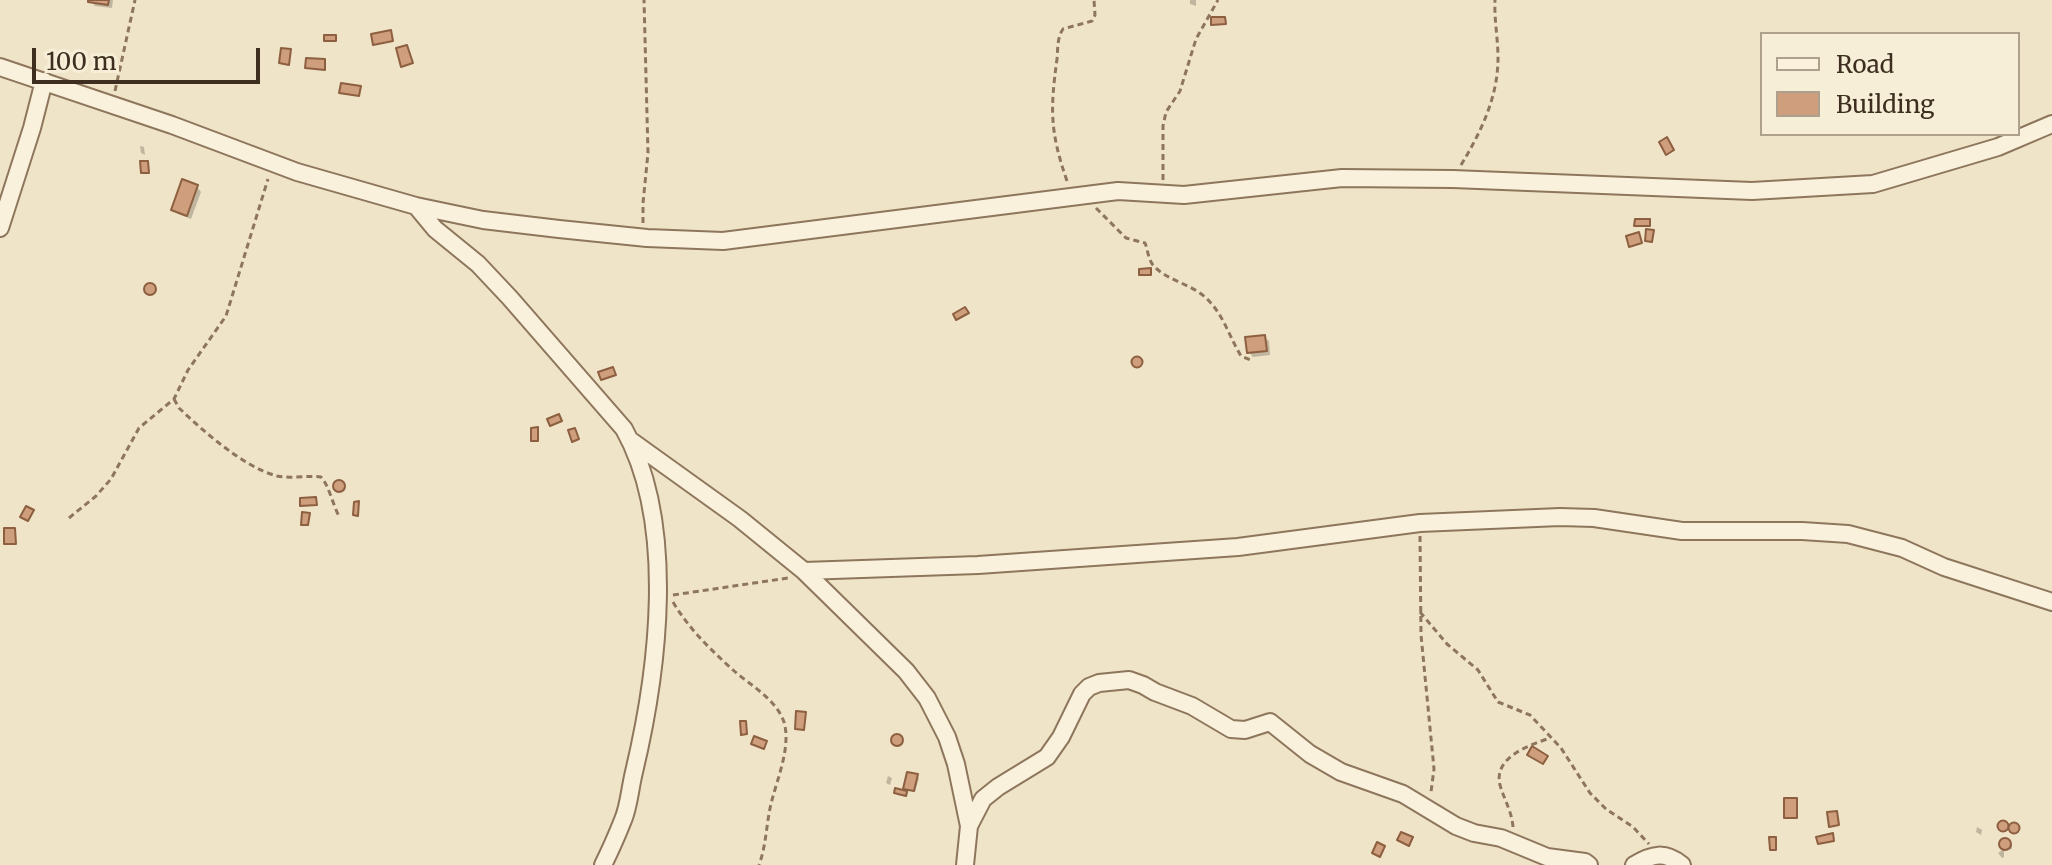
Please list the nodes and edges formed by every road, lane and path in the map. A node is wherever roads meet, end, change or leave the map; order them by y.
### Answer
1 (135, 0) edge
2 (644, 0) edge
3 (1094, 0) edge
4 (1218, 0) edge
5 (1495, 0) edge
6 (0, 67) edge
7 (44, 81) junction
8 (115, 107) junction
9 (2052, 124) edge
10 (272, 162) junction
11 (1453, 179) junction
12 (1082, 194) junction
13 (1163, 196) junction
14 (416, 206) junction
15 (0, 228) edge
16 (647, 238) junction
17 (1253, 361) dead end
18 (174, 399) junction
19 (630, 440) junction
20 (69, 518) dead end
21 (340, 518) dead end
22 (1420, 523) junction
23 (804, 571) junction
24 (2052, 602) edge
25 (1420, 612) junction
26 (1550, 737) junction
27 (1427, 807) junction
28 (969, 826) junction
29 (1513, 843) junction
30 (1661, 854) junction
31 (603, 865) edge
32 (759, 865) edge
33 (965, 865) edge
34 (1589, 865) edge
35 (1634, 865) edge
36 (1682, 865) edge

1 - 8 path
2 - 16 path
3 - 12 path
4 - 13 path
5 - 11 path
6 - 7 street
7 - 8 street
7 - 15 street
8 - 10 street
9 - 11 street
10 - 14 street
10 - 18 path
11 - 13 street
12 - 13 street
12 - 16 street
12 - 17 path
14 - 16 street
14 - 19 street
18 - 20 path
18 - 21 path
19 - 23 street
19 - 31 street
22 - 23 street
22 - 24 street
22 - 25 path
23 - 28 street
23 - 32 path
25 - 26 path
25 - 27 path
26 - 29 path
26 - 30 path
27 - 28 street
27 - 29 street
28 - 33 street
29 - 34 street
30 - 35 street
30 - 36 street

